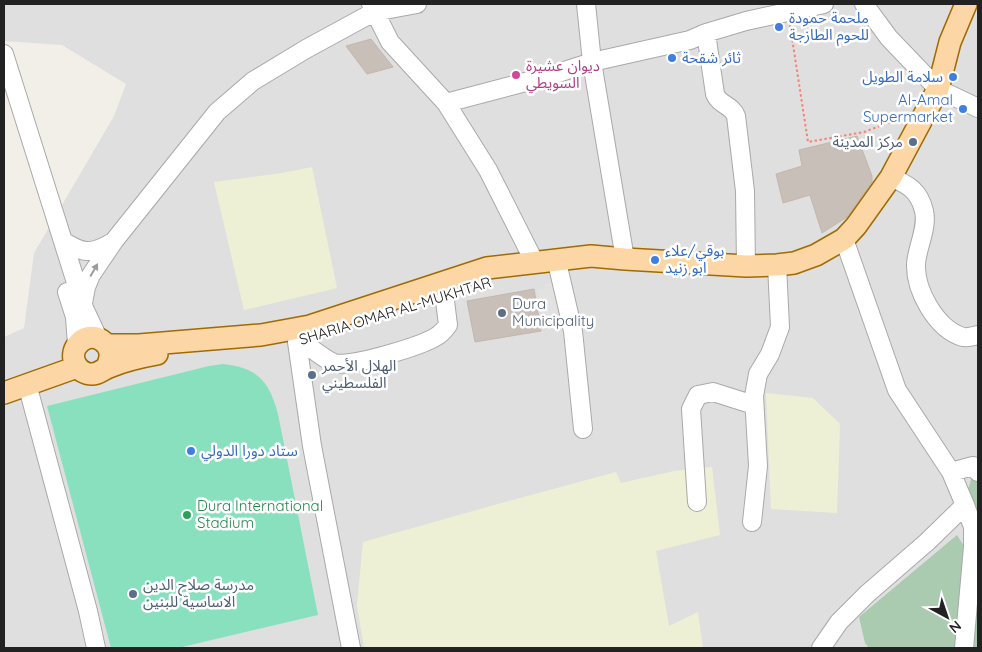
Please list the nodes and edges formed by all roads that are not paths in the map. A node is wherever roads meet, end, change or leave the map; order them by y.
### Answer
1 (417, 4) edge
2 (586, 4) edge
3 (824, 4) edge
4 (864, 4) edge
5 (966, 4) edge
6 (373, 8) edge
7 (706, 33) junction
8 (4, 54) edge
9 (592, 62) junction
10 (938, 89) junction
11 (4, 91) edge
12 (446, 103) junction
13 (978, 108) edge
14 (891, 177) junction
15 (844, 238) junction
16 (63, 241) junction
17 (114, 241) junction
18 (625, 259) junction
19 (535, 263) junction
20 (746, 266) junction
21 (777, 266) junction
22 (559, 271) junction
23 (444, 293) junction
24 (83, 303) junction
25 (978, 335) edge
26 (103, 342) junction
27 (299, 342) junction
28 (76, 354) junction
29 (106, 368) junction
30 (4, 380) edge
31 (27, 384) junction
32 (4, 393) edge
33 (754, 405) junction
34 (583, 429) dead end
35 (950, 472) junction
36 (978, 472) edge
37 (697, 502) dead end
38 (965, 505) junction
39 (752, 522) dead end
40 (96, 648) edge
41 (351, 648) edge
42 (821, 648) edge
43 (964, 648) edge

1 - 6 street
2 - 9 street
3 - 7 street
4 - 10 street
5 - 10 main road, SHARIA OMAR AL-MUKHTAR
6 - 12 street
6 - 17 street
7 - 9 street
7 - 20 street
8 - 16 street
9 - 12 street
9 - 18 street
10 - 13 street
10 - 14 main road, SHARIA OMAR AL-MUKHTAR
11 - 28 street
12 - 19 street
14 - 15 main road, SHARIA OMAR AL-MUKHTAR
14 - 25 street
15 - 21 main road, SHARIA OMAR AL-MUKHTAR
15 - 35 street
16 - 17 street
16 - 24 street
24 -> 17 street
18 - 19 main road, SHARIA OMAR AL-MUKHTAR
18 - 20 main road, SHARIA OMAR AL-MUKHTAR
18 - 22 main road, SHARIA OMAR AL-MUKHTAR
19 - 26 main road, SHARIA OMAR AL-MUKHTAR
20 - 21 main road, SHARIA OMAR AL-MUKHTAR
21 - 33 street
22 - 23 main road, SHARIA OMAR AL-MUKHTAR
22 - 34 street
23 - 27 main road, SHARIA OMAR AL-MUKHTAR
23 - 27 street
24 - 26 street
26 - 28 main road
26 - 29 main road
27 - 29 main road, SHARIA OMAR AL-MUKHTAR
27 - 41 street
28 - 29 main road
28 - 30 main road
28 - 31 main road
31 - 32 main road
31 - 40 street
33 - 37 street
33 - 39 street
35 - 36 street
35 - 38 street
38 - 42 street
38 - 43 street

